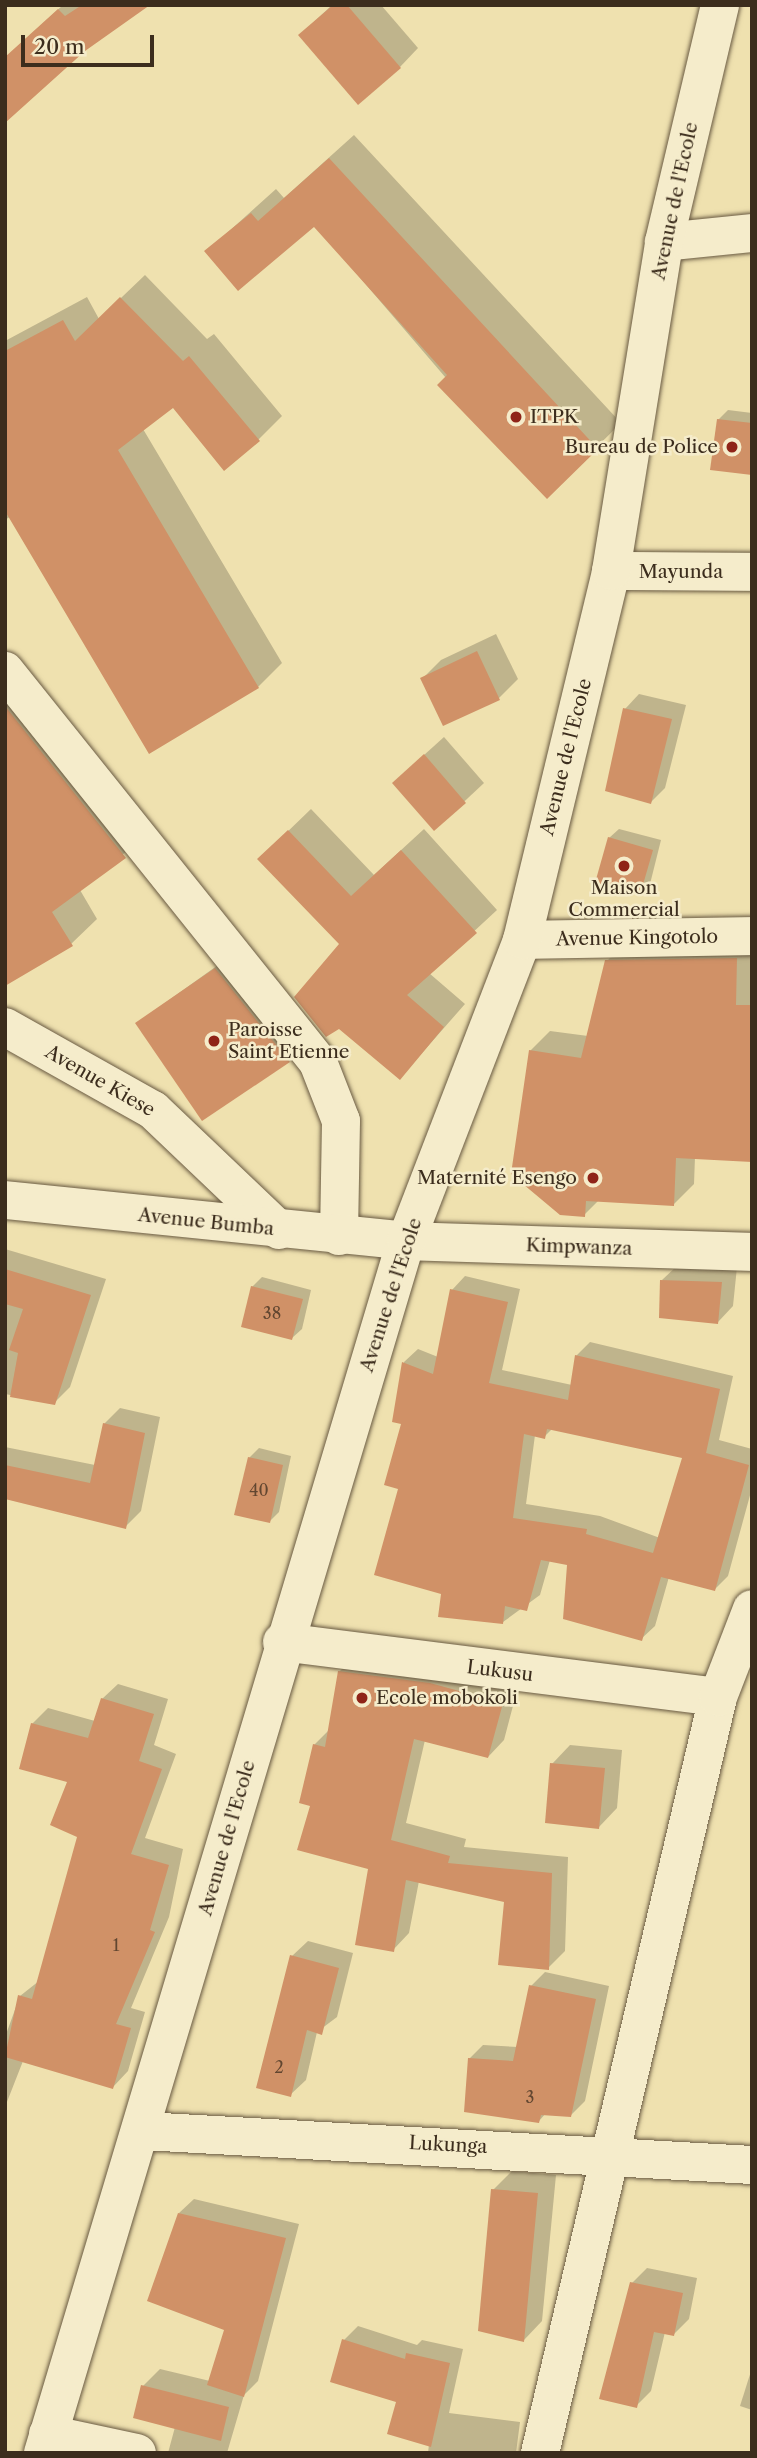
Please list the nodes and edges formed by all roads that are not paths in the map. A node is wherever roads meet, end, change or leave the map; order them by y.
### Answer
1 (720, 5) edge
2 (752, 233) edge
3 (664, 242) junction
4 (611, 571) junction
5 (752, 572) edge
6 (5, 671) edge
7 (752, 936) edge
8 (522, 940) junction
9 (5, 1027) edge
10 (5, 1200) edge
11 (279, 1230) junction
12 (339, 1236) junction
13 (406, 1241) junction
14 (752, 1252) edge
15 (752, 1609) edge
16 (282, 1642) junction
17 (718, 1697) junction
18 (144, 2131) junction
19 (609, 2152) junction
20 (752, 2165) edge
21 (46, 2444) edge
22 (137, 2453) edge
23 (540, 2453) edge

1 - 3 street, Avenue de l'Ecole
2 - 3 street
3 - 4 street, Avenue de l'Ecole
4 - 5 street, Mayunda
4 - 8 street, Avenue de l'Ecole
6 - 12 street
7 - 8 street, Avenue Kingotolo
8 - 13 street, Avenue de l'Ecole
9 - 11 street, Avenue Kiese
10 - 11 street, Avenue Bumba
11 - 12 street, Avenue Bumba
12 - 13 street, Avenue Bumba
13 - 14 street, Kimpwanza
13 - 16 street, Avenue de l'Ecole
15 - 17 street
16 - 17 street, Lukusu
16 - 18 street, Avenue de l'Ecole
17 - 19 street
18 - 19 street, Lukunga
18 - 21 street, Avenue de l'Ecole
19 - 20 street, Lukunga
19 - 23 street
21 - 22 street

